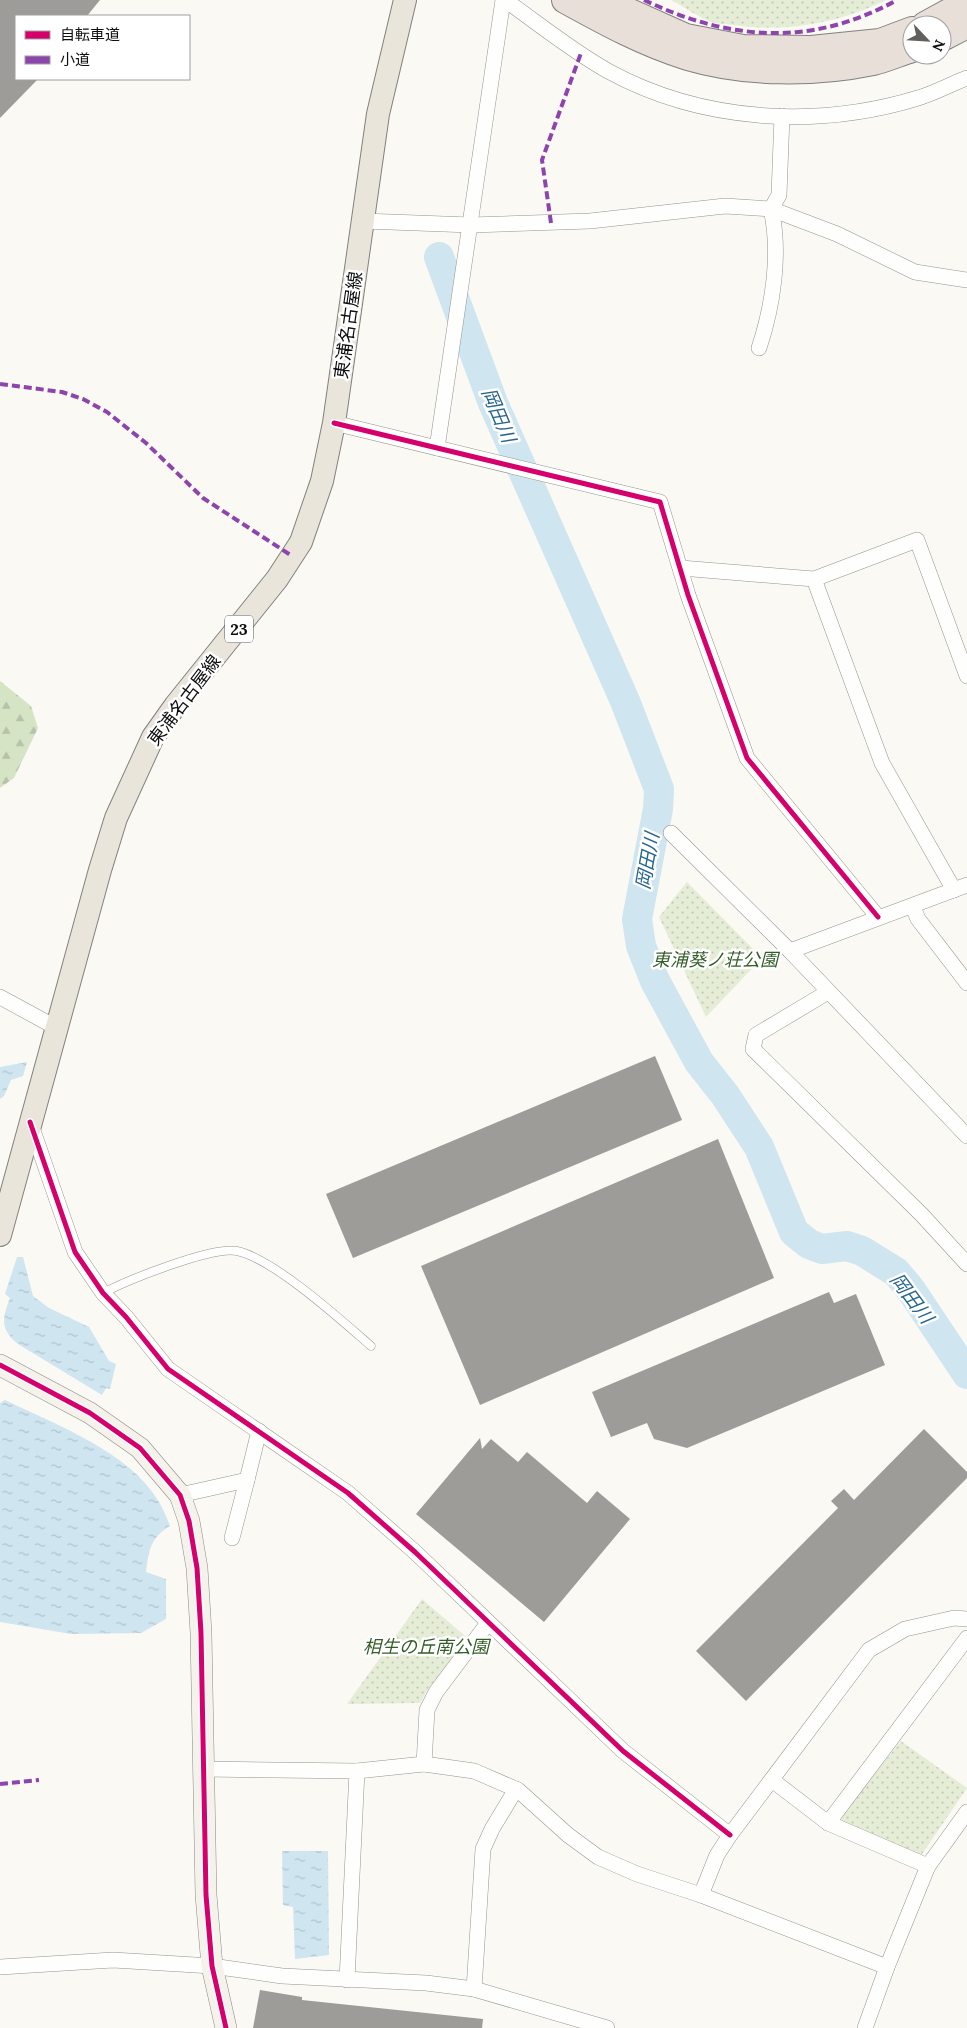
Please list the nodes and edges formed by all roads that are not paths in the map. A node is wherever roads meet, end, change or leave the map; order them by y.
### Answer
1 (405, 0) edge
2 (504, 0) edge
3 (565, 0) edge
4 (603, 0) edge
5 (967, 2) edge
6 (943, 15) edge
7 (967, 25) edge
8 (952, 33) edge
9 (902, 34) edge
10 (902, 52) edge
11 (967, 78) edge
12 (782, 116) junction
13 (771, 209) junction
14 (363, 221) junction
15 (470, 225) junction
16 (967, 280) edge
17 (759, 348) dead end
18 (334, 423) junction
19 (437, 448) junction
20 (681, 568) junction
21 (814, 580) junction
22 (967, 676) edge
23 (672, 833) dead end
24 (961, 888) edge
25 (913, 907) junction
26 (878, 917) junction
27 (790, 951) junction
28 (967, 983) edge
29 (828, 992) junction
30 (0, 997) edge
31 (57, 1028) junction
32 (30, 1122) junction
33 (967, 1136) edge
34 (0, 1235) edge
35 (967, 1264) edge
36 (103, 1293) junction
37 (371, 1346) dead end
38 (0, 1365) edge
39 (259, 1431) junction
40 (247, 1480) junction
41 (180, 1495) junction
42 (232, 1538) dead end
43 (967, 1619) edge
44 (488, 1623) junction
45 (967, 1638) edge
46 (424, 1764) junction
47 (204, 1769) junction
48 (358, 1771) junction
49 (772, 1780) junction
50 (516, 1790) junction
51 (967, 1812) edge
52 (828, 1823) junction
53 (730, 1835) junction
54 (928, 1866) junction
55 (701, 1896) junction
56 (212, 1966) junction
57 (0, 1967) edge
58 (887, 1967) junction
59 (347, 1980) junction
60 (474, 1989) junction
61 (226, 2028) edge
62 (607, 2028) edge
63 (865, 2028) edge

1 - 14 main road, 東浦名古屋線 / 23
2 - 12 street
2 - 15 street
3 - 10 highway
4 - 9 highway
5 - 6 highway
7 - 8 highway
11 - 12 street
12 - 13 street
13 - 15 street
13 - 16 street
13 - 17 street
14 - 15 street
14 - 18 main road, 東浦名古屋線 / 23
15 - 19 street
18 - 19 street
18 - 31 main road, 東浦名古屋線 / 23
19 - 20 street
20 - 21 street
20 - 26 street
21 - 22 street
21 - 24 street
23 - 27 street
24 - 25 street
25 - 26 street
25 - 28 street
26 - 27 street
27 - 29 street
29 - 33 street
29 - 35 street
30 - 31 street
31 - 32 main road, 東浦名古屋線 / 23
32 - 34 main road, 東浦名古屋線 / 23
32 - 36 street
36 - 37 lane
36 - 39 street
38 - 41 street
39 - 40 street
39 - 44 street
40 - 41 street
40 - 42 street
41 - 47 street
43 - 49 street
44 - 46 street
44 - 53 street
45 - 52 street
46 - 48 street
46 - 50 street
47 - 48 street
47 - 56 street
48 - 59 street
49 - 52 street
49 - 53 street
50 - 55 street
50 - 60 street
51 - 54 street
52 - 54 street
53 - 55 street
54 - 58 street
55 - 58 street
56 - 57 street
56 - 59 street
56 - 61 street
58 - 63 street
59 - 60 street
60 - 62 street

